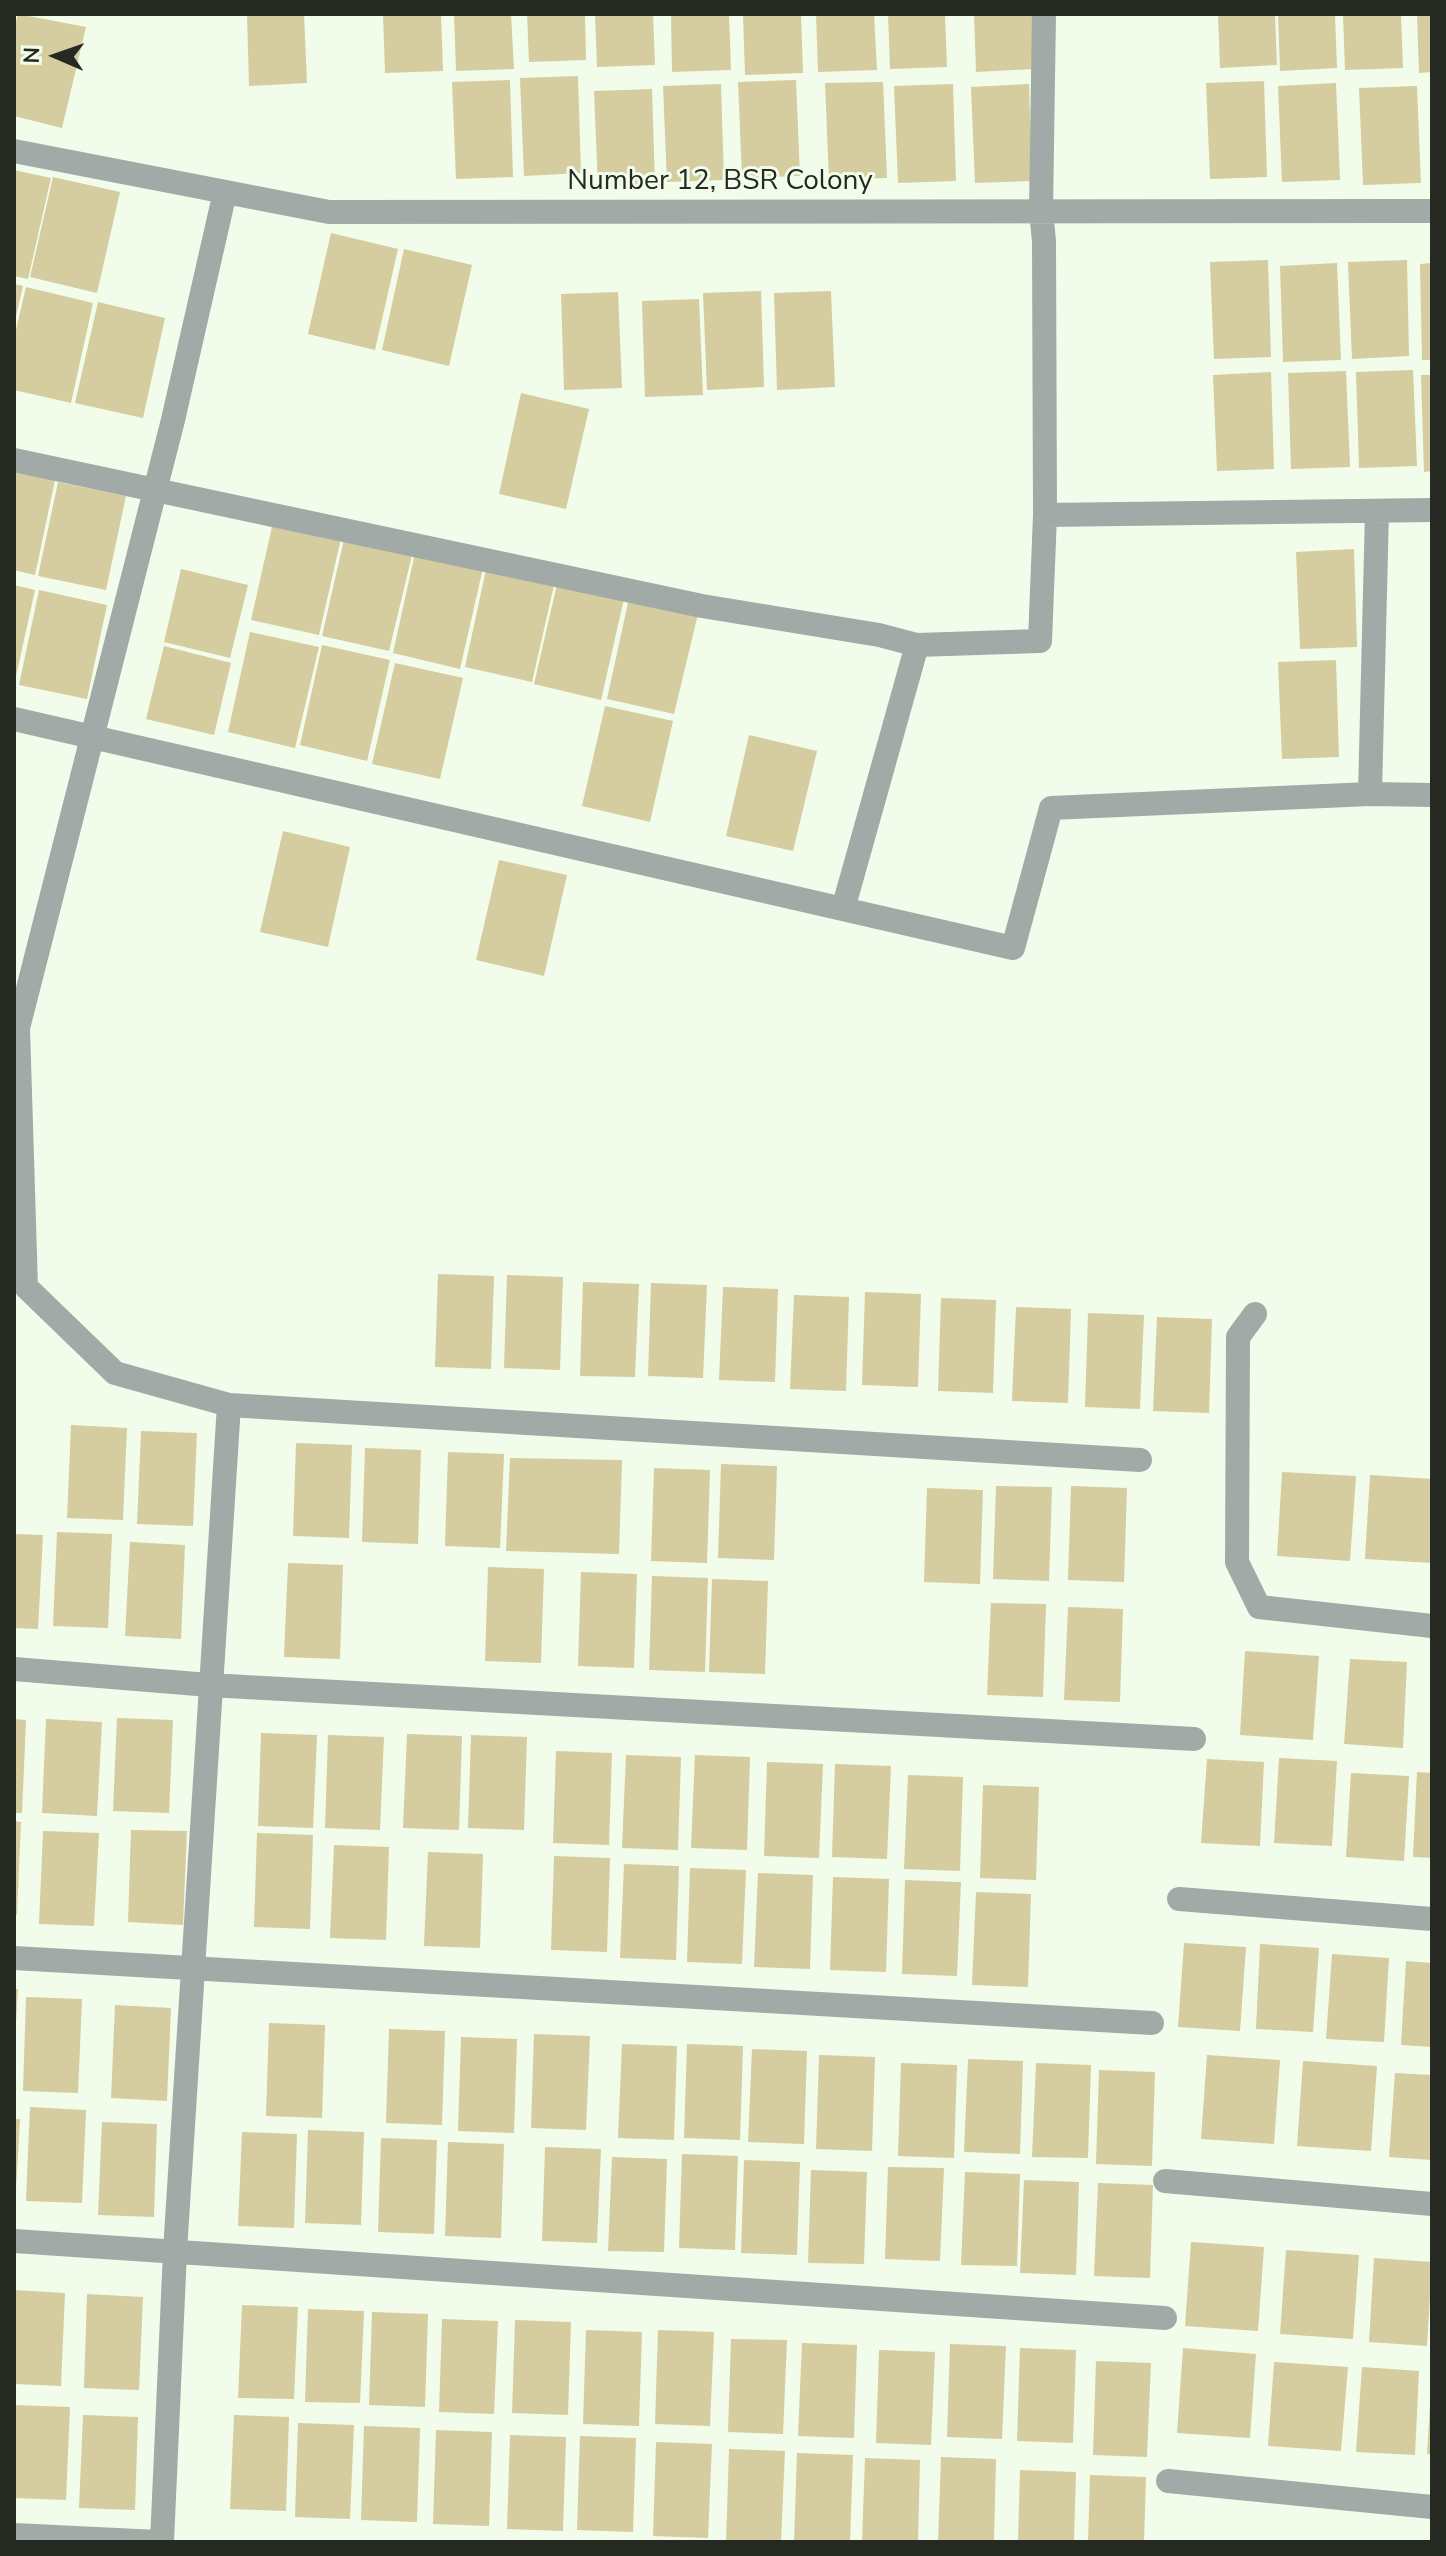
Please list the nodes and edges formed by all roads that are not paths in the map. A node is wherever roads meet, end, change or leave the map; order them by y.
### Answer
1 (1044, 14) edge
2 (14, 151) edge
3 (225, 192) junction
4 (1041, 211) junction
5 (1432, 211) edge
6 (14, 460) edge
7 (156, 488) junction
8 (1432, 510) edge
9 (1377, 511) junction
10 (1045, 515) junction
11 (917, 645) junction
12 (14, 719) edge
13 (93, 736) junction
14 (1370, 794) junction
15 (1432, 795) edge
16 (843, 909) junction
17 (16, 1028) edge
18 (1255, 1314) dead end
19 (229, 1405) junction
20 (1140, 1460) dead end
21 (1432, 1626) edge
22 (14, 1669) edge
23 (209, 1685) junction
24 (1194, 1739) dead end
25 (1179, 1899) dead end
26 (1432, 1919) edge
27 (14, 1958) edge
28 (193, 1971) junction
29 (1152, 2023) dead end
30 (1165, 2181) dead end
31 (1432, 2204) edge
32 (14, 2241) edge
33 (175, 2251) junction
34 (1165, 2318) dead end
35 (1168, 2481) dead end
36 (1432, 2507) edge
37 (14, 2535) edge
38 (160, 2542) edge

1 - 4 street
2 - 3 street, Number 12, BSR Colony
3 - 4 street, Number 12, BSR Colony
3 - 7 street
4 - 5 street, Number 12, BSR Colony
4 - 10 street
6 - 7 street
7 - 11 street
7 - 13 street
8 - 9 street
9 - 10 street
9 - 14 street
10 - 11 street
11 - 16 street
12 - 13 street
13 - 16 street
13 - 17 street
14 - 15 street
14 - 16 street
17 - 19 street
18 - 21 street
19 - 20 street
19 - 23 street
22 - 23 street
23 - 24 street
23 - 28 street
25 - 26 street
27 - 28 street
28 - 29 street
28 - 33 street
30 - 31 street
32 - 33 street
33 - 34 street
33 - 38 street
35 - 36 street
37 - 38 street

